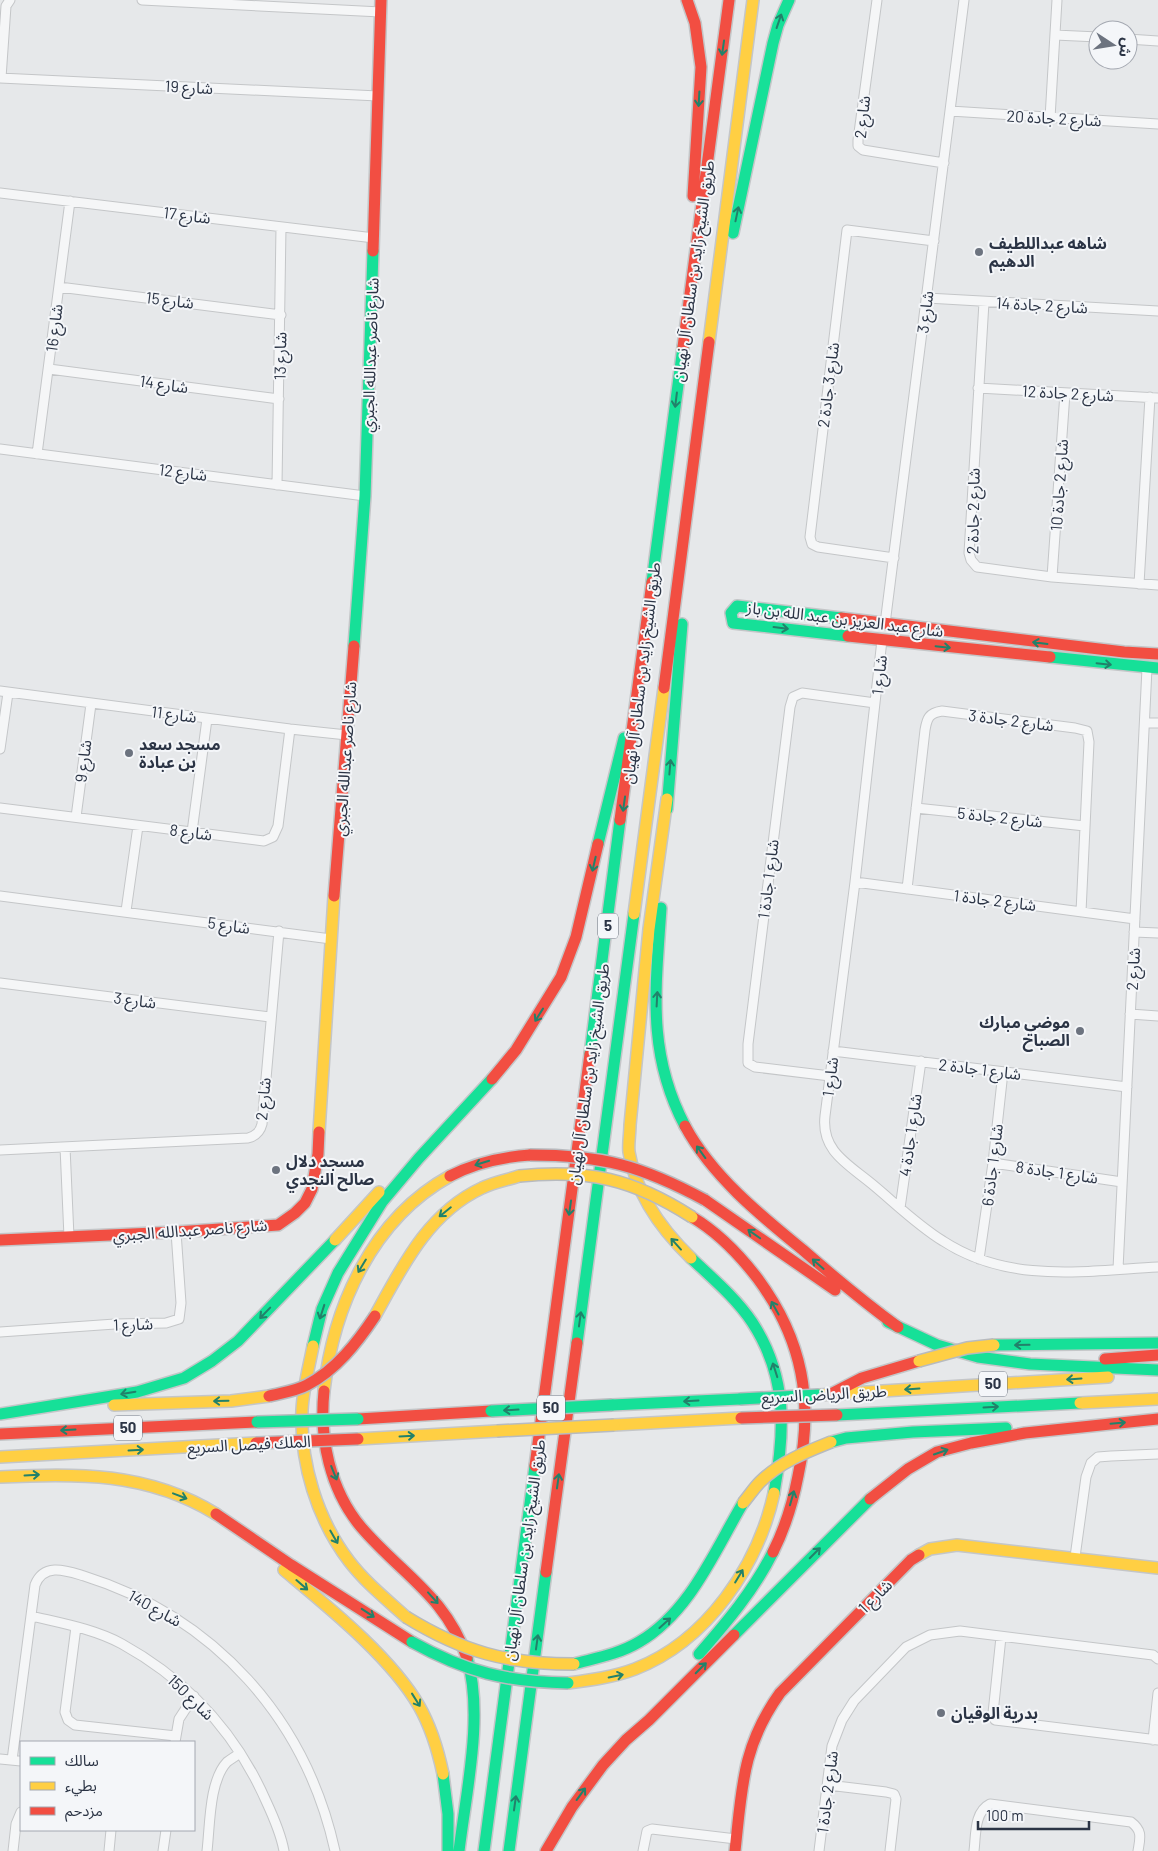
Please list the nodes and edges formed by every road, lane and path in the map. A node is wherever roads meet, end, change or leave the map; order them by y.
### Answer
1 (10, 0) edge
2 (142, 0) edge
3 (381, 0) edge
4 (687, 0) edge
5 (729, 0) edge
6 (753, 0) edge
7 (788, 0) edge
8 (877, 0) edge
9 (964, 0) edge
10 (1057, 0) edge
11 (188, 1) edge
12 (381, 12) junction
13 (1056, 35) junction
14 (1088, 37) edge
15 (1138, 39) edge
16 (1158, 40) edge
17 (0, 78) edge
18 (378, 96) junction
19 (950, 112) junction
20 (1050, 118) junction
21 (1158, 124) edge
22 (944, 163) junction
23 (0, 193) edge
24 (70, 201) junction
25 (281, 226) junction
26 (374, 238) junction
27 (934, 242) junction
28 (59, 287) junction
29 (926, 298) junction
30 (984, 302) junction
31 (1158, 312) edge
32 (281, 314) junction
33 (684, 341) junction
34 (708, 347) junction
35 (48, 369) junction
36 (978, 388) junction
37 (1066, 393) junction
38 (1154, 397) edge
39 (279, 399) junction
40 (0, 449) edge
41 (37, 454) junction
42 (277, 484) junction
43 (365, 496) junction
44 (682, 551) junction
45 (894, 558) junction
46 (1052, 577) junction
47 (1139, 584) junction
48 (1158, 585) edge
49 (885, 624) junction
50 (882, 640) junction
51 (1158, 654) edge
52 (643, 663) junction
53 (1153, 668) edge
54 (4, 692) edge
55 (875, 703) junction
56 (91, 704) junction
57 (208, 718) junction
58 (1145, 722) junction
59 (1158, 723) edge
60 (290, 729) junction
61 (347, 735) junction
62 (0, 748) edge
63 (667, 799) junction
64 (0, 808) edge
65 (916, 808) junction
66 (76, 817) junction
67 (138, 826) junction
68 (1085, 826) junction
69 (192, 832) junction
70 (854, 882) junction
71 (907, 889) junction
72 (0, 896) edge
73 (126, 911) junction
74 (1081, 912) junction
75 (1135, 919) junction
76 (279, 931) junction
77 (1134, 932) junction
78 (1158, 933) edge
79 (332, 939) junction
80 (0, 983) edge
81 (1130, 1014) junction
82 (1158, 1016) edge
83 (270, 1017) junction
84 (516, 1050) junction
85 (833, 1051) junction
86 (920, 1062) junction
87 (1003, 1072) junction
88 (830, 1076) junction
89 (1127, 1087) junction
90 (65, 1147) junction
91 (0, 1150) edge
92 (993, 1163) junction
93 (1122, 1182) junction
94 (900, 1208) junction
95 (176, 1232) junction
96 (69, 1237) junction
97 (0, 1240) edge
98 (978, 1259) junction
99 (1158, 1267) edge
100 (1118, 1269) junction
101 (898, 1327) junction
102 (0, 1332) edge
103 (1158, 1344) edge
104 (1158, 1355) edge
105 (1030, 1364) junction
106 (1158, 1372) edge
107 (824, 1395) junction
108 (1158, 1399) edge
109 (491, 1411) joint
110 (0, 1414) edge
111 (1158, 1419) edge
112 (1097, 1424) junction
113 (497, 1431) joint
114 (0, 1434) edge
115 (1158, 1454) edge
116 (0, 1457) edge
117 (0, 1477) edge
118 (226, 1519) junction
119 (1075, 1557) junction
120 (1158, 1568) edge
121 (31, 1616) junction
122 (76, 1626) junction
123 (1002, 1637) junction
124 (1158, 1659) edge
125 (1158, 1693) edge
126 (194, 1696) junction
127 (628, 1738) junction
128 (176, 1739) edge
129 (1156, 1740) edge
130 (240, 1753) junction
131 (0, 1759) edge
132 (16, 1761) edge
133 (828, 1785) junction
134 (448, 1806) junction
135 (20, 1814) edge
136 (112, 1831) edge
137 (166, 1831) edge
138 (736, 1839) junction
139 (13, 1851) edge
140 (109, 1851) edge
141 (163, 1851) edge
142 (207, 1851) edge
143 (284, 1851) edge
144 (336, 1851) edge
145 (439, 1851) edge
146 (448, 1851) edge
147 (459, 1851) edge
148 (484, 1851) edge
149 (508, 1851) edge
150 (546, 1851) edge
151 (643, 1851) edge
152 (735, 1851) edge
153 (819, 1851) edge
154 (890, 1851) edge
155 (974, 1851) edge
156 (1138, 1851) edge

1 - 17 street
2 - 11 street
3 - 12 main road, شارع ناصر عبدالله الجبري
4 -> 33 main road
5 -> 33 main road, طريق الشيخ زايد بن سلطان آل نهيان / 5
6 - 34 main road, طريق الشيخ زايد بن سلطان آل نهيان / 5
34 -> 7 main road
8 - 22 street, شارع 2
9 - 19 street, شارع 3
10 - 13 street
11 - 12 street
12 - 18 main road, شارع ناصر عبدالله الجبري
13 - 14 street
13 - 20 street
15 - 16 street
17 - 18 street, شارع 19
18 - 26 main road, شارع ناصر عبدالله الجبري
19 - 20 street, شارع 2 جادة 20
19 - 22 street, شارع 3
20 - 21 street, شارع 2 جادة 20
22 - 27 street, شارع 3
23 - 24 street, شارع 17
24 - 25 street, شارع 17
24 - 28 street, شارع 16
25 - 26 street, شارع 17
25 - 32 street, شارع 13
26 - 43 main road, شارع ناصر عبدالله الجبري
27 - 29 street, شارع 3
27 - 45 street, شارع 3 جادة 2
28 - 32 street, شارع 15
28 - 35 street, شارع 16
29 - 30 street, شارع 2 جادة 14
29 - 45 street, شارع 3
30 - 31 street, شارع 2 جادة 14
30 - 36 street, شارع 2 جادة 2
32 - 39 street, شارع 13
33 -> 52 main road, طريق الشيخ زايد بن سلطان آل نهيان / 5
34 - 44 main road, طريق الشيخ زايد بن سلطان آل نهيان / 5
35 - 39 street, شارع 14
35 - 41 street, شارع 16
36 - 37 street, شارع 2 جادة 12
36 - 46 street, شارع 2 جادة 2
37 - 38 street, شارع 2 جادة 12
37 - 46 street, شارع 2 جادة 10
38 - 47 street
39 - 42 street, شارع 13
40 - 41 street, شارع 12
41 - 42 street, شارع 12
42 - 43 street, شارع 12
43 - 61 main road, شارع ناصر عبدالله الجبري
63 -> 44 main road
149 -> 44 main road, طريق الشيخ زايد بن سلطان آل نهيان / 5
45 - 49 street, شارع 3
46 - 47 street, شارع 2 جادة 2
47 - 48 street, شارع 2 جادة 2
49 -> 50 main road, شارع عبد العزيز بن عبد الله بن باز
51 -> 49 main road, شارع عبد العزيز بن عبد الله بن باز
50 -> 53 main road, شارع عبد العزيز بن عبد الله بن باز
50 - 55 street, شارع 1
52 -> 84 main road
52 -> 148 main road, طريق الشيخ زايد بن سلطان آل نهيان / 5
53 - 58 street, شارع 2
54 - 56 street, شارع 11
54 - 62 street
55 - 70 street, شارع 1
55 - 88 street, شارع 1 جادة 1
56 - 57 street, شارع 11
56 - 66 street, شارع 9
57 - 60 street, شارع 11
57 - 69 street
58 - 59 street
58 - 75 street, شارع 2
60 - 61 street, شارع 11
60 - 69 street, شارع 8
61 - 79 main road, شارع ناصر عبدالله الجبري
101 -> 63 main road
118 -> 63 main road, bridge
64 - 66 street, شارع 8
65 - 68 street, شارع 2 جادة 5
65 - 68 street, شارع 2 جادة 3
65 - 71 street, شارع 2 جادة 3
66 - 67 street, شارع 8
67 - 69 street, شارع 8
67 - 73 street
68 - 74 street, شارع 2 جادة 3
70 - 71 street, شارع 2 جادة 1
70 - 85 street, شارع 1
71 - 74 street, شارع 2 جادة 1
72 - 73 street, شارع 5
73 - 76 street, شارع 5
74 - 75 street, شارع 2 جادة 1
75 - 77 street, شارع 2
76 - 79 street, شارع 5
76 - 83 street, شارع 2
77 - 78 street
77 - 81 street, شارع 2
79 - 95 main road, شارع ناصر عبدالله الجبري
80 - 83 street, شارع 3
81 - 82 street
81 - 89 street, شارع 2
83 - 90 street, شارع 2
84 -> 110 main road
84 -> 112 main road, bridge
85 - 86 street, شارع 1 جادة 2
85 - 88 street, شارع 1
86 - 87 street, شارع 1 جادة 2
86 - 94 street, شارع 1 جادة 4
87 - 89 street, شارع 1 جادة 2
87 - 92 street, شارع 1 جادة 6
88 - 94 street, شارع 1
89 - 93 street, شارع 2
90 - 91 street, شارع 2
90 - 96 street
92 - 93 street, شارع 1 جادة 8
92 - 98 street, شارع 1 جادة 6
93 - 100 street, شارع 2
94 - 98 street, شارع 1
95 - 96 main road, شارع ناصر عبدالله الجبري
95 - 102 street, شارع 1
96 - 97 main road, شارع ناصر عبدالله الجبري
98 - 100 street, شارع 1
99 - 100 street, شارع 1
101 - 105 main road
101 -> 147 main road, bridge
103 -> 107 main road, bridge
104 - 105 main road
105 - 106 main road
106 -> 107 main road, طريق الرياض السريع / 50
107 -> 109 main road, طريق الرياض السريع / 50, bridge
113 -> 108 main road, طريق الرياض السريع / 50, bridge
109 -> 114 main road, الملك فيصل السريع / 50, bridge
127 -> 110 main road, bridge
112 -> 111 main road
127 -> 112 main road
116 -> 113 main road, الملك فيصل السريع / 50, bridge
115 - 119 street
117 -> 118 main road
118 -> 134 main road
119 - 120 main road, شارع 1
119 - 138 main road, شارع 1
121 - 122 street, شارع 150
121 - 132 street, شارع 140
121 - 144 street, شارع 140
122 - 126 street, شارع 150
122 - 128 street
123 - 124 street, شارع 2 جادة 1
123 - 129 street
123 - 133 street, شارع 2 جادة 1
125 - 129 street
126 - 128 street
126 - 130 street, شارع 150
150 -> 127 main road
130 - 142 street
130 - 143 street, شارع 150
131 - 132 street
133 - 153 street, شارع 2 جادة 1
133 - 154 street
134 - 145 main road
134 - 146 main road
135 - 139 street
136 - 140 street
137 - 141 street
138 - 151 street
138 - 152 main road, شارع 1
155 - 156 street

